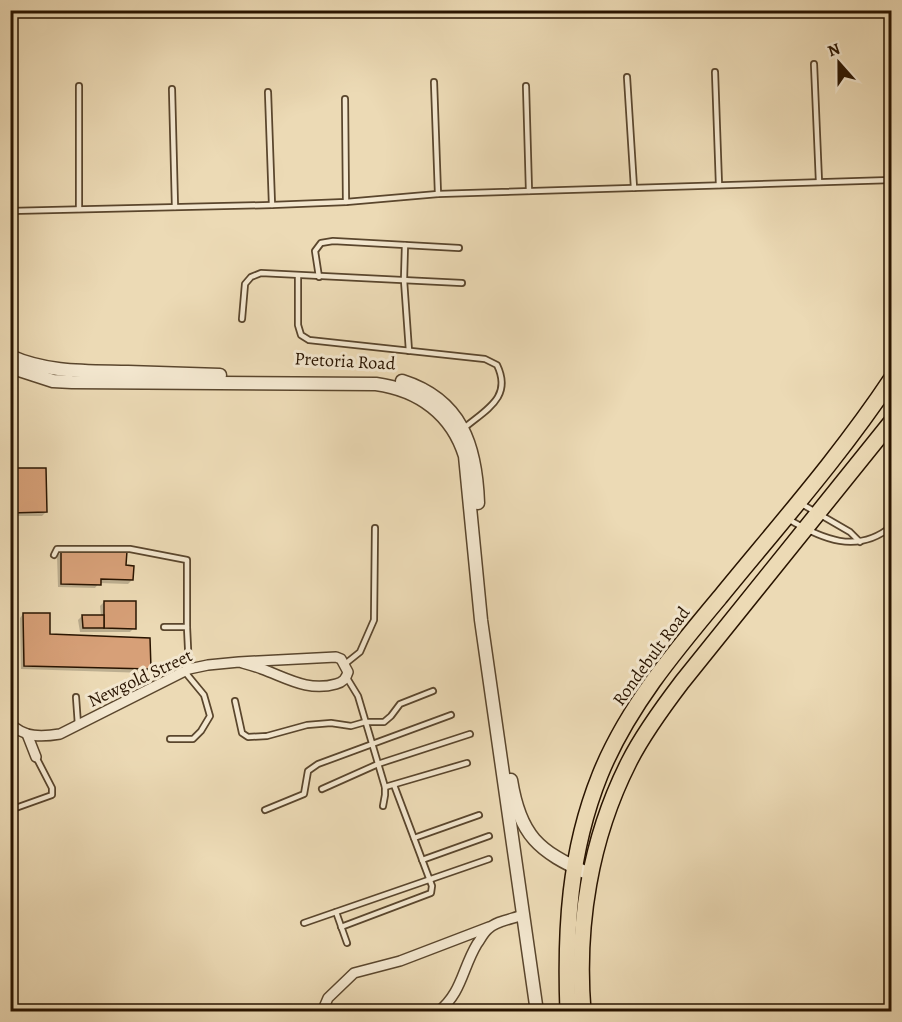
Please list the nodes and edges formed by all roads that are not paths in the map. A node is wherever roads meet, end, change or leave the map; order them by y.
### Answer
1 (814, 64) dead end
2 (715, 72) dead end
3 (627, 77) dead end
4 (434, 82) dead end
5 (79, 86) dead end
6 (526, 86) dead end
7 (172, 89) dead end
8 (268, 92) dead end
9 (345, 99) dead end
10 (891, 180) edge
11 (819, 182) junction
12 (719, 185) junction
13 (634, 188) junction
14 (529, 191) junction
15 (438, 194) junction
16 (346, 202) junction
17 (272, 205) junction
18 (175, 207) junction
19 (79, 210) junction
20 (10, 211) edge
21 (405, 245) junction
22 (459, 248) dead end
23 (298, 276) junction
24 (319, 277) junction
25 (405, 280) junction
26 (462, 283) dead end
27 (242, 319) dead end
28 (409, 351) junction
29 (10, 356) edge
30 (10, 368) edge
31 (63, 376) junction
32 (891, 378) edge
33 (451, 419) junction
34 (891, 421) edge
35 (463, 429) junction
36 (798, 502) junction
37 (818, 514) junction
38 (785, 518) junction
39 (891, 526) edge
40 (375, 528) dead end
41 (806, 530) junction
42 (860, 542) junction
43 (54, 555) dead end
44 (164, 627) dead end
45 (187, 627) junction
46 (239, 662) junction
47 (345, 664) junction
48 (490, 665) junction
49 (187, 670) junction
50 (347, 678) junction
51 (433, 692) dead end
52 (76, 697) dead end
53 (235, 701) dead end
54 (451, 715) dead end
55 (365, 722) junction
56 (10, 723) edge
57 (78, 725) junction
58 (27, 734) junction
59 (470, 734) dead end
60 (170, 740) dead end
61 (372, 744) junction
62 (36, 757) joint
63 (467, 763) dead end
64 (378, 764) junction
65 (505, 768) junction
66 (394, 784) junction
67 (385, 787) junction
68 (322, 789) dead end
69 (383, 806) dead end
70 (10, 810) edge
71 (265, 810) dead end
72 (479, 815) dead end
73 (489, 836) dead end
74 (414, 838) junction
75 (489, 858) dead end
76 (422, 860) junction
77 (573, 867) junction
78 (589, 874) junction
79 (429, 879) junction
80 (336, 912) junction
81 (523, 915) junction
82 (304, 923) dead end
83 (341, 927) junction
84 (489, 927) junction
85 (347, 943) dead end
86 (322, 1011) edge
87 (438, 1011) edge
88 (537, 1011) edge
89 (568, 1011) edge
90 (583, 1011) edge

1 - 11 lane
2 - 12 lane
3 - 13 lane
4 - 15 lane
5 - 19 lane
6 - 14 lane
7 - 18 lane
8 - 17 lane
9 - 16 lane
10 - 11 lane
11 - 12 lane
12 - 13 lane
13 - 14 lane
14 - 15 lane
15 - 16 lane
16 - 17 lane
17 - 18 lane
18 - 19 lane
19 - 20 lane
21 - 22 lane
21 - 24 lane
21 - 25 lane
23 - 24 lane
23 - 27 lane
23 - 28 lane
24 - 25 lane
25 - 26 lane
25 - 28 lane
28 - 35 lane
29 - 31 street, Pretoria Road
30 - 31 street, Pretoria Road
31 - 33 street, Pretoria Road
32 - 36 main road, Rondebult Road
33 - 35 street, Pretoria Road
33 - 48 street, Pretoria Road
34 - 37 main road
35 - 48 street, Pretoria Road
36 - 37 lane
36 - 38 main road, Rondebult Road
37 - 41 main road
37 - 42 lane
38 - 41 lane
38 - 77 main road, Rondebult Road
39 - 42 lane
40 - 47 lane
41 - 42 lane
41 - 78 main road
43 - 45 lane
44 - 45 lane
45 - 49 lane
46 - 47 street, Newgold Street
46 - 49 street, Newgold Street
46 - 50 street
47 - 50 street
48 - 65 street, Pretoria Road
49 - 57 street, Newgold Street
49 - 60 lane
50 - 55 lane
51 - 55 lane
52 - 57 lane
53 - 55 lane
54 - 61 lane
55 - 61 lane
56 - 58 street
57 - 58 street, Newgold Street
58 - 62 street
59 - 64 lane
61 - 64 lane
61 - 71 lane
62 - 70 lane
63 - 66 lane
64 - 67 lane
64 - 68 lane
65 - 77 street
65 - 81 street
66 - 67 lane
66 - 74 lane
67 - 69 lane
72 - 74 lane
73 - 76 lane
74 - 76 lane
75 - 79 lane
76 - 79 lane
77 - 78 street
77 - 89 main road, Rondebult Road
78 - 90 main road
79 - 80 lane
79 - 83 lane
80 - 82 lane
80 - 83 lane
81 - 84 street
81 - 88 street
83 - 85 lane
84 - 86 street
84 - 87 street

